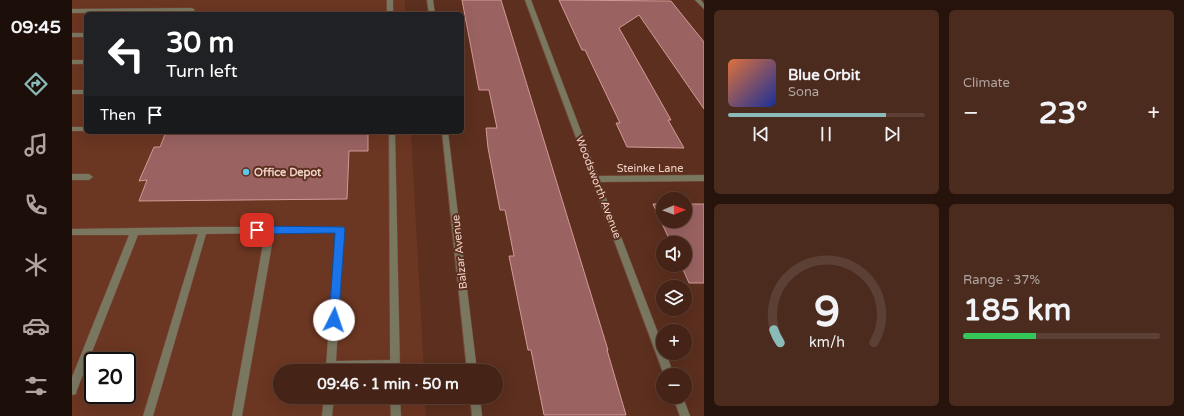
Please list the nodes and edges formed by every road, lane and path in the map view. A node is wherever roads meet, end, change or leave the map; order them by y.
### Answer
1 (390, 0) edge
2 (430, 0) edge
3 (528, 0) edge
4 (698, 0) edge
5 (704, 7) edge
6 (192, 10) dead end
7 (72, 11) edge
8 (390, 12) edge
9 (432, 12) edge
10 (72, 35) edge
11 (84, 35) edge
12 (72, 62) edge
13 (84, 62) edge
14 (72, 92) edge
15 (84, 92) edge
16 (72, 129) edge
17 (84, 129) edge
18 (392, 134) edge
19 (445, 134) edge
20 (72, 177) edge
21 (89, 177) dead end
22 (704, 178) edge
23 (596, 179) junction
24 (203, 230) junction
25 (270, 230) junction
26 (135, 231) junction
27 (72, 232) edge
28 (331, 364) edge
29 (395, 364) edge
30 (471, 364) edge
31 (666, 368) edge
32 (72, 390) edge
33 (328, 404) edge
34 (395, 404) edge
35 (476, 404) edge
36 (681, 404) edge
37 (148, 416) edge
38 (236, 416) edge
39 (327, 416) edge
40 (396, 416) edge
41 (477, 416) edge
42 (685, 416) edge

1 - 8 street
2 - 9 street
3 - 23 street, Woodsworth Avenue
4 - 5 street
6 - 7 street
10 - 11 street
12 - 13 street
14 - 15 street
16 - 17 street
18 - 29 street
19 - 30 street, Balzar Avenue
20 - 21 street
22 - 23 street, Steinke Lane
23 - 31 street, Woodsworth Avenue
24 - 25 street
24 - 26 street
24 - 37 street
25 - 28 street
25 - 38 street
26 - 27 street
26 - 32 street
33 - 39 street
34 - 40 street
35 - 41 street
36 - 42 street

